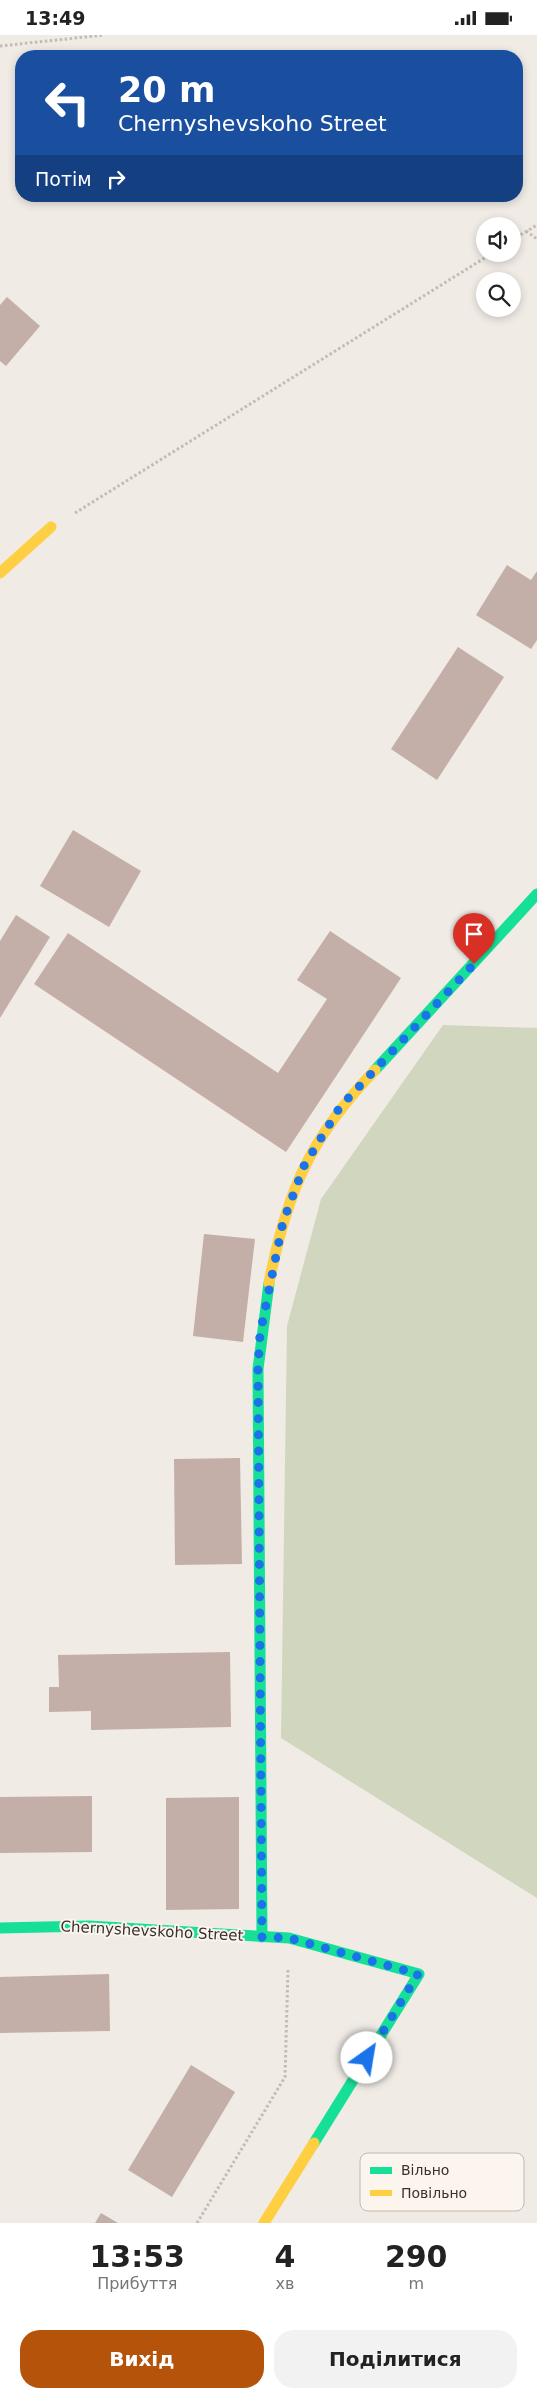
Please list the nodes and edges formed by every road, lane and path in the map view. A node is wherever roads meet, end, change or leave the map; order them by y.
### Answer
1 (104, 35) edge
2 (0, 46) edge
3 (537, 225) edge
4 (526, 231) junction
5 (521, 234) edge
6 (537, 239) edge
7 (478, 262) edge
8 (51, 527) joint
9 (0, 573) edge
10 (537, 894) edge
11 (0, 1928) edge
12 (262, 1937) junction
13 (289, 1938) junction
14 (197, 2223) edge
15 (264, 2223) edge

1 - 2 path
3 - 4 path
4 - 5 path
4 - 6 path
7 - 8 path
8 - 9 street
10 - 12 street
11 - 12 street, Chernyshevskoho Street
12 - 13 street, Chernyshevskoho Street
13 - 14 path
13 - 15 street, Chernyshevskoho Street

